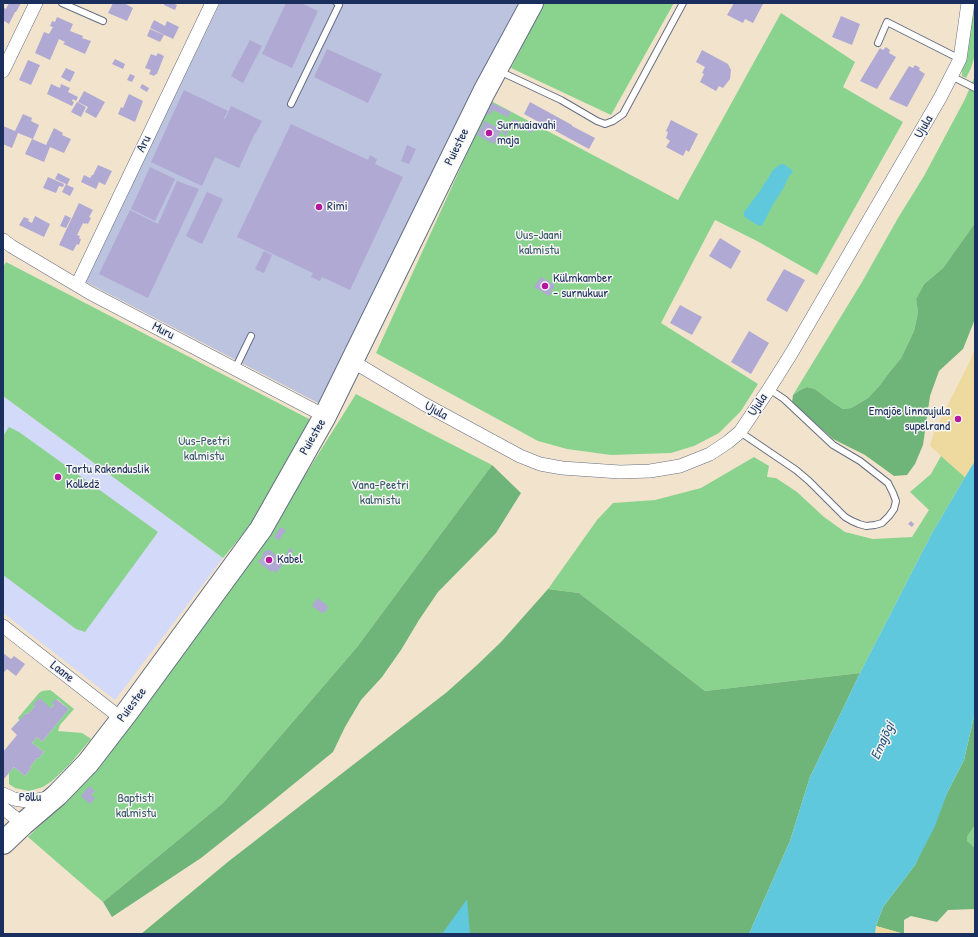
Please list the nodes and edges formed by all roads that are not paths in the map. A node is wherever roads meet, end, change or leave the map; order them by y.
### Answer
1 (36, 3) edge
2 (62, 3) edge
3 (212, 3) edge
4 (337, 3) edge
5 (532, 3) edge
6 (683, 3) edge
7 (968, 3) edge
8 (103, 21) dead end
9 (878, 43) dead end
10 (960, 59) junction
11 (496, 70) junction
12 (3, 71) edge
13 (951, 76) junction
14 (975, 88) edge
15 (291, 104) dead end
16 (3, 240) edge
17 (76, 285) junction
18 (251, 336) dead end
19 (352, 361) junction
20 (235, 368) junction
21 (769, 389) junction
22 (325, 416) junction
23 (740, 432) junction
24 (3, 626) edge
25 (122, 719) junction
26 (3, 794) edge
27 (57, 795) junction
28 (3, 808) edge
29 (10, 838) edge

1 - 12 street
2 - 8 lane
3 - 17 street, Aru
4 - 15 lane
5 - 11 highway, Puiestee
6 - 11 lane
7 - 10 street, Ujula
9 - 10 lane
10 - 13 street, Ujula
11 - 19 highway, Puiestee
13 - 14 lane
13 - 21 street, Ujula
16 - 17 street, Muru
17 - 20 street, Muru
18 - 20 lane
19 - 22 highway, Puiestee
19 - 23 street, Ujula
20 - 22 street, Muru
21 - 23 street, Ujula
21 - 23 lane
22 - 25 highway, Puiestee
24 - 25 street, Laane
25 - 27 highway, Puiestee
26 - 27 street, Põllu
27 - 29 highway, Puiestee
28 - 29 street, Põllu

